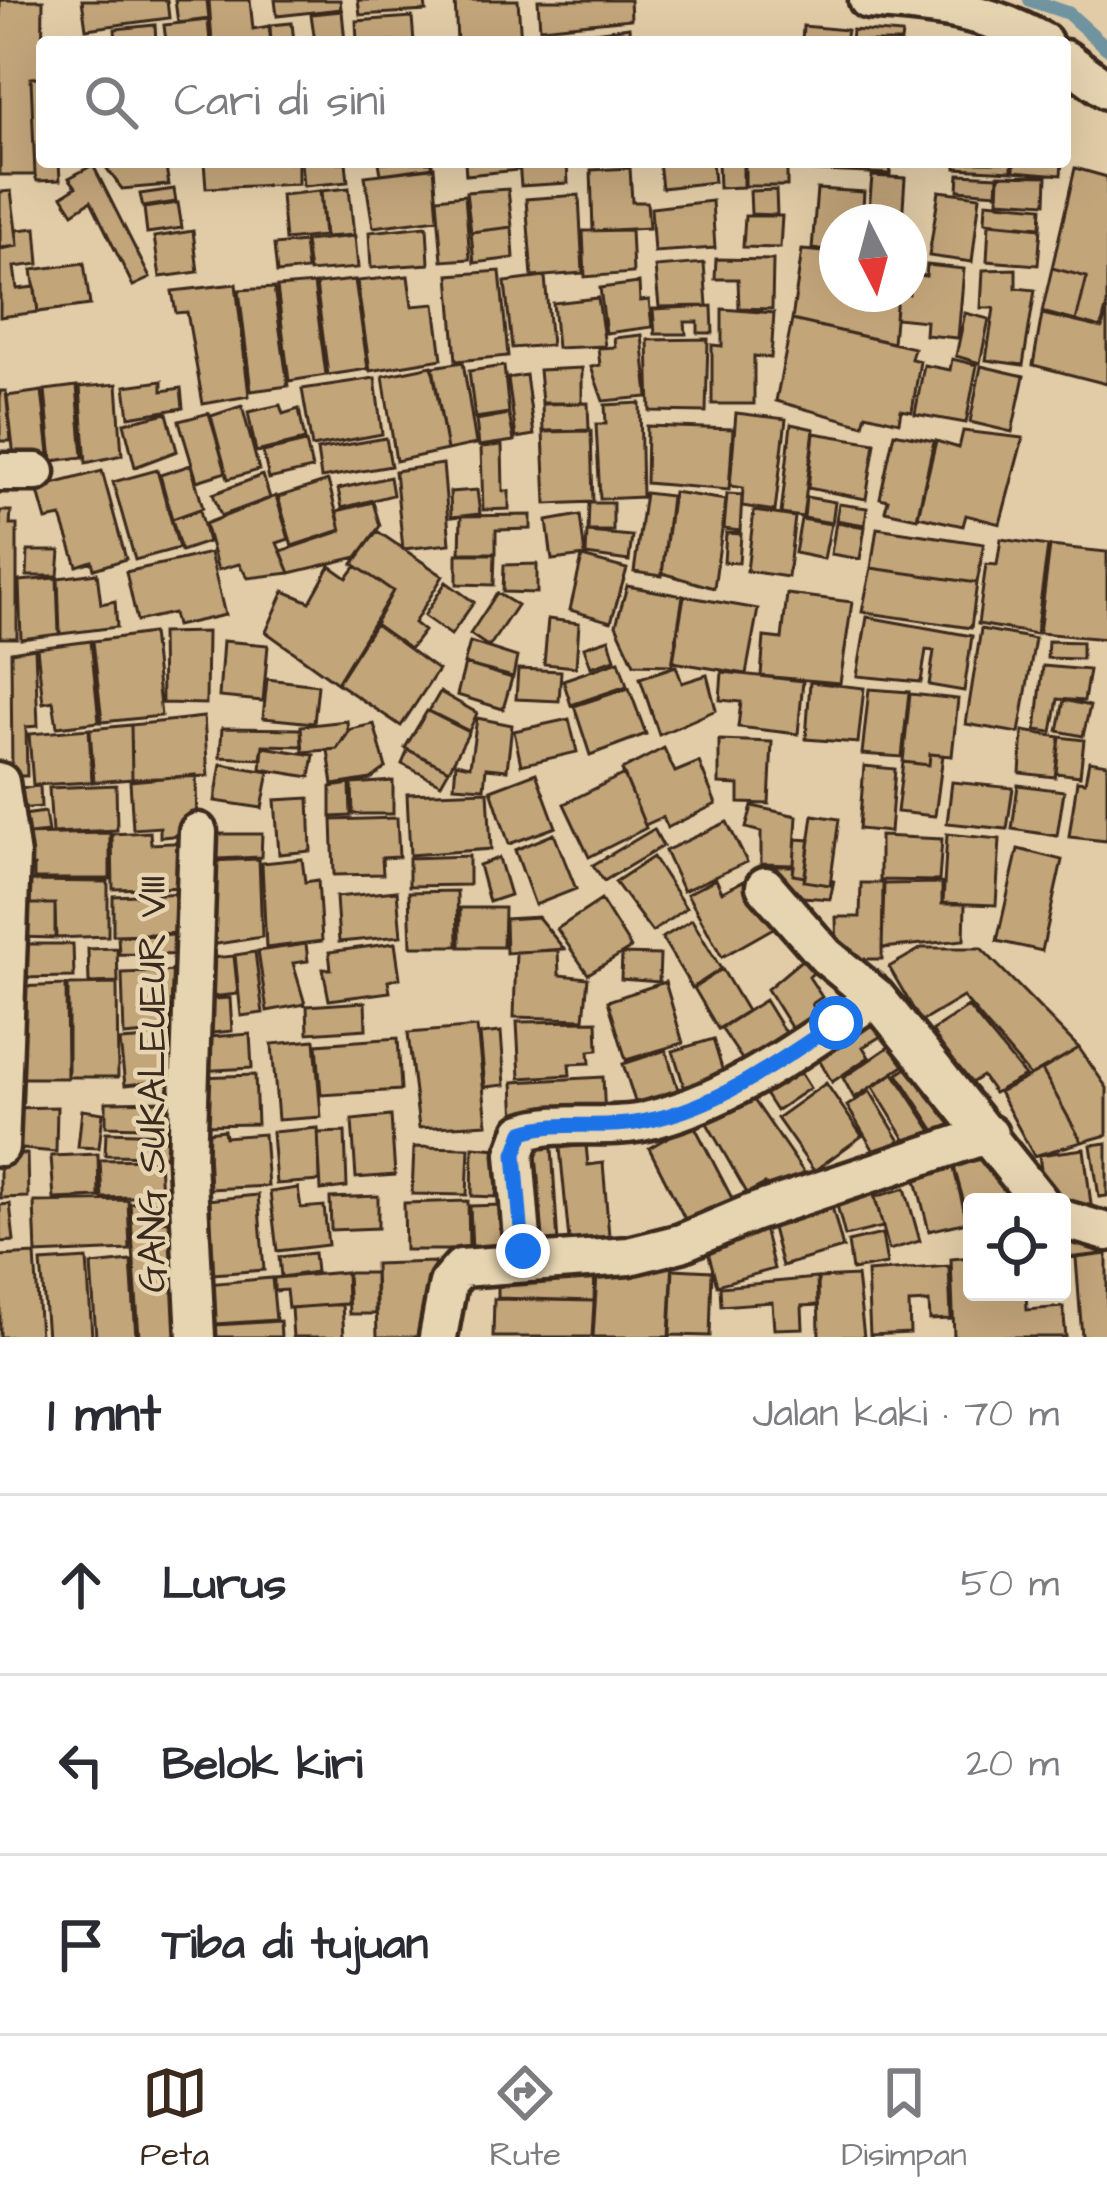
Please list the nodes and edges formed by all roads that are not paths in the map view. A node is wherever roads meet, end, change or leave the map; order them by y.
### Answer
1 (868, 0) edge
2 (1032, 36) edge
3 (1071, 63) edge
4 (1107, 90) edge
5 (0, 782) edge
6 (198, 832) dead end
7 (765, 886) dead end
8 (876, 997) junction
9 (989, 1134) junction
10 (0, 1147) edge
11 (1033, 1193) edge
12 (1071, 1222) edge
13 (1107, 1232) edge
14 (524, 1262) junction
15 (196, 1337) edge
16 (438, 1337) edge

1 - 2 street
3 - 4 street
5 - 10 street
6 - 15 street, GANG SUKALEUEUR VIII
7 - 8 street
8 - 9 street
8 - 14 street
9 - 11 street
9 - 14 street
12 - 13 street
14 - 16 street

